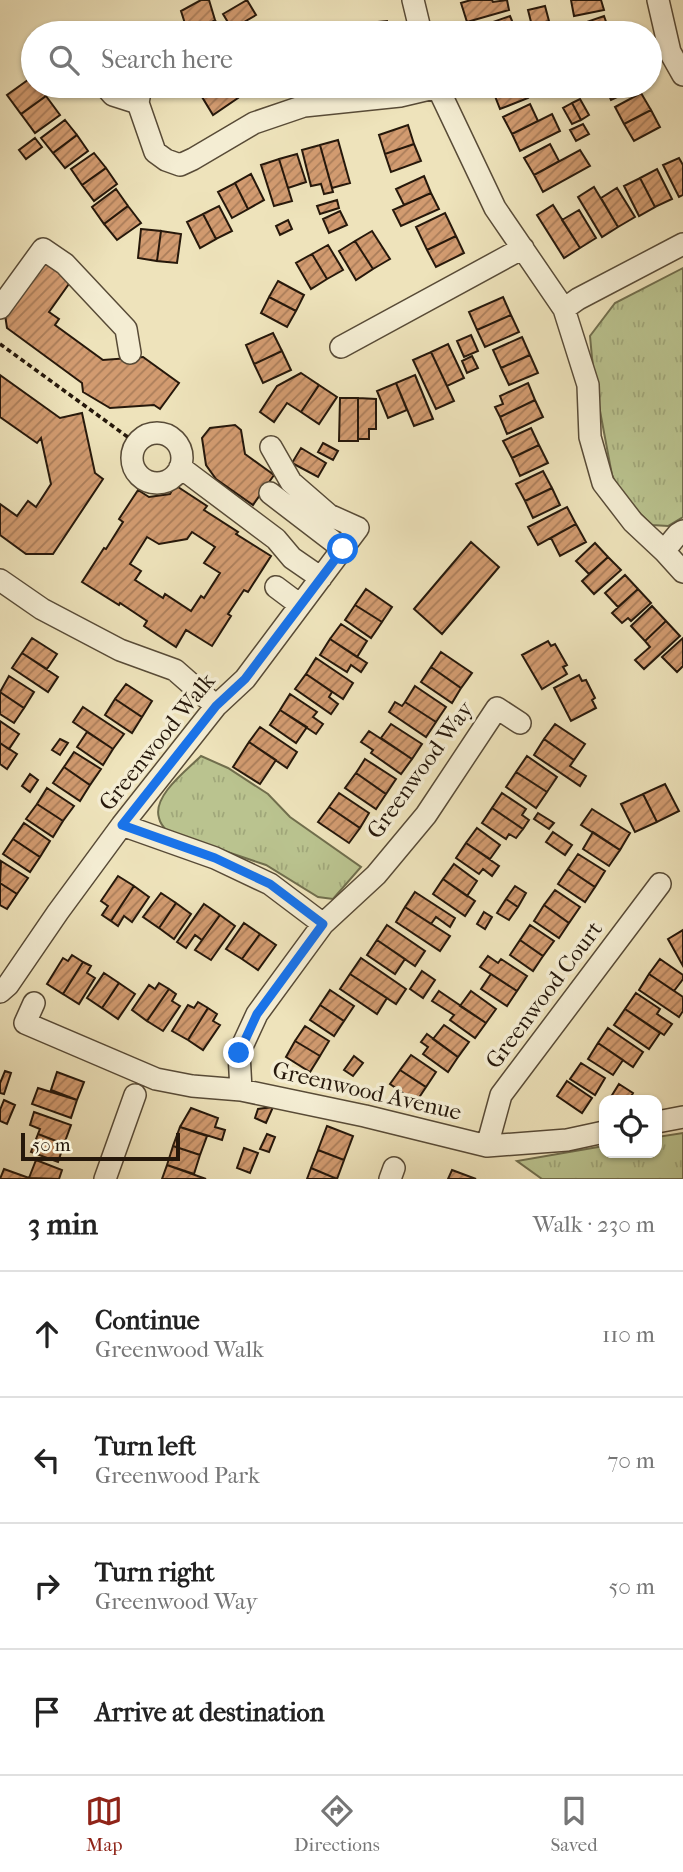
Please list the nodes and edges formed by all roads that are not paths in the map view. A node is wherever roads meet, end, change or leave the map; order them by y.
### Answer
1 (413, 0) edge
2 (658, 0) edge
3 (418, 21) edge
4 (683, 75) edge
5 (140, 98) edge
6 (381, 98) edge
7 (443, 98) edge
8 (683, 244) edge
9 (523, 248) junction
10 (0, 308) edge
11 (564, 309) junction
12 (341, 347) dead end
13 (130, 353) dead end
14 (271, 447) dead end
15 (180, 467) junction
16 (270, 493) dead end
17 (683, 531) edge
18 (343, 549) junction
19 (664, 551) junction
20 (683, 572) edge
21 (321, 578) junction
22 (276, 587) dead end
23 (4, 591) edge
24 (300, 605) junction
25 (216, 706) junction
26 (520, 723) dead end
27 (122, 825) junction
28 (660, 884) dead end
29 (323, 924) junction
30 (0, 992) edge
31 (34, 1003) dead end
32 (241, 1090) junction
33 (135, 1095) dead end
34 (683, 1117) edge
35 (662, 1121) edge
36 (599, 1133) edge
37 (487, 1146) junction
38 (105, 1179) edge

1 - 3 street
2 - 4 street
5 - 6 street
7 - 9 street
8 - 11 street
9 - 11 street
9 - 12 street
10 - 13 street
11 - 19 street
14 - 18 street, Greenwood Walk
15 - 15 street
15 - 21 street
16 - 18 street
17 - 19 street
18 - 21 street, Greenwood Walk
19 - 20 street
21 - 24 street, Greenwood Walk
22 - 24 street
23 - 25 street
24 - 25 street, Greenwood Walk
25 - 27 street, Greenwood Walk
26 - 29 street, Greenwood Way
27 - 29 street
27 - 30 street, Greenwood Walk
28 - 37 street, Greenwood Court
29 - 32 street, Greenwood Way
31 - 32 street, Greenwood Avenue
32 - 37 street, Greenwood Avenue
33 - 38 street
34 - 35 street
36 - 37 street, Greenwood Avenue

